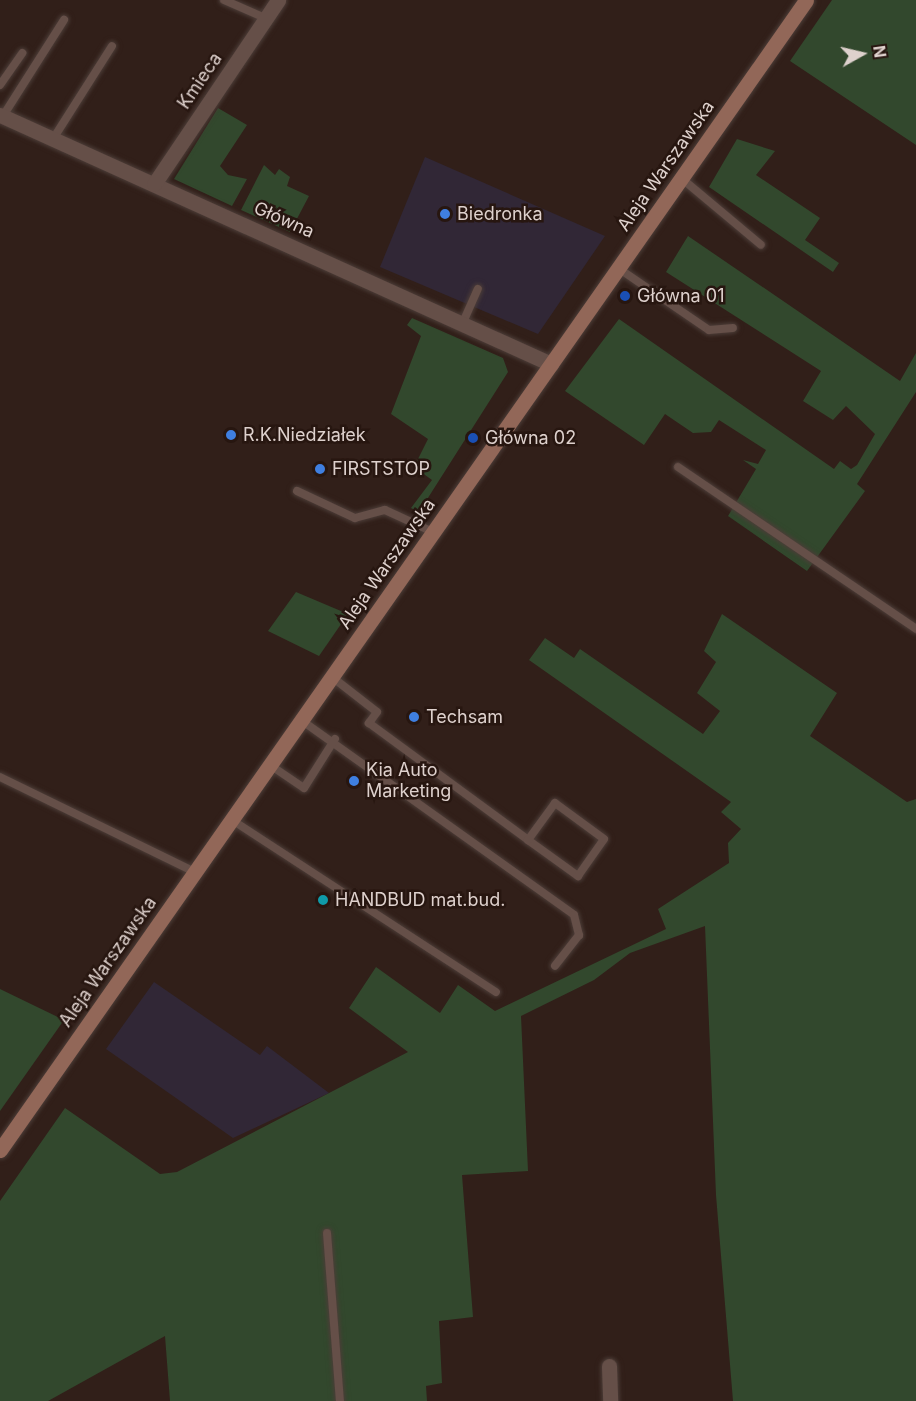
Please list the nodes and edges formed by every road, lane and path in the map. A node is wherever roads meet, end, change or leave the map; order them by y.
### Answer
1 (224, 0) edge
2 (278, 0) edge
3 (806, 0) edge
4 (265, 18) junction
5 (64, 20) dead end
6 (112, 45) dead end
7 (22, 53) dead end
8 (0, 85) edge
9 (2, 116) edge
10 (53, 139) junction
11 (681, 178) junction
12 (154, 184) junction
13 (761, 245) dead end
14 (618, 268) junction
15 (478, 289) dead end
16 (464, 320) junction
17 (733, 328) dead end
18 (551, 364) junction
19 (678, 467) dead end
20 (297, 491) dead end
21 (433, 532) junction
22 (916, 629) edge
23 (332, 677) junction
24 (301, 720) junction
25 (335, 740) junction
26 (270, 765) junction
27 (0, 777) edge
28 (232, 820) junction
29 (528, 840) junction
30 (195, 872) junction
31 (555, 966) dead end
32 (496, 992) dead end
33 (0, 1150) edge
34 (327, 1233) dead end
35 (609, 1366) dead end
36 (340, 1401) edge
37 (610, 1401) edge

1 - 4 lane
2 - 4 street, Kmieca
3 - 11 street, Aleja Warszawska
4 - 12 street, Kmieca
5 - 9 lane
6 - 10 lane
7 - 8 lane
9 - 10 street, Główna
10 - 12 street, Główna
11 - 13 lane
11 - 14 street, Aleja Warszawska
12 - 16 street, Główna
14 - 17 lane
14 - 18 street, Aleja Warszawska
15 - 16 lane
16 - 18 street, Główna
18 - 21 street, Aleja Warszawska
19 - 22 lane
20 - 21 lane
21 - 23 street, Aleja Warszawska
23 - 24 street, Aleja Warszawska
23 - 29 lane
24 - 25 lane
24 - 26 street, Aleja Warszawska
25 - 26 lane
25 - 31 lane
26 - 28 street, Aleja Warszawska
27 - 30 lane
28 - 30 street, Aleja Warszawska
28 - 32 lane
29 - 29 lane
30 - 33 street, Aleja Warszawska
34 - 36 lane
35 - 37 street

